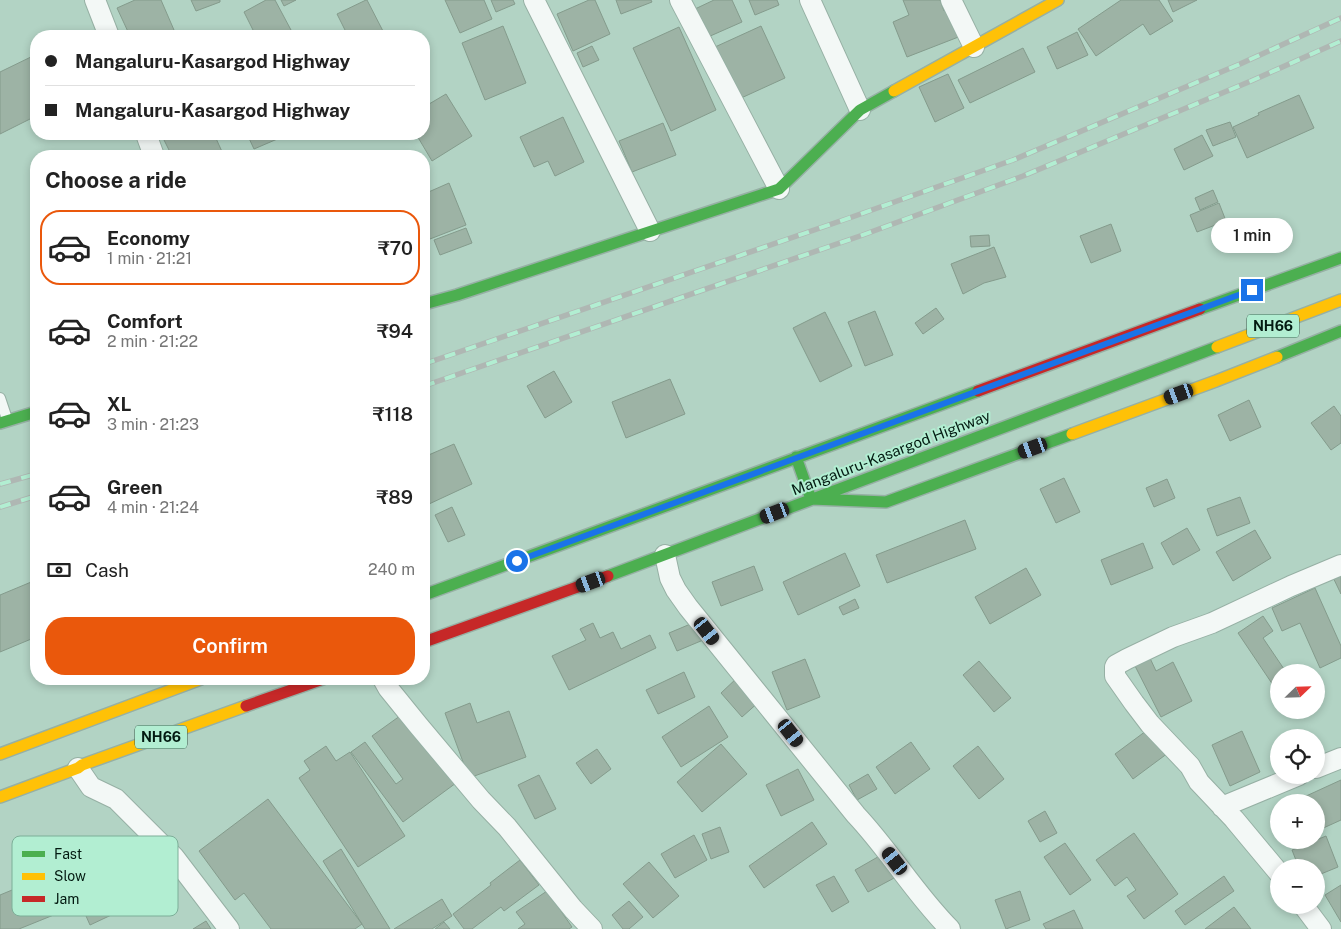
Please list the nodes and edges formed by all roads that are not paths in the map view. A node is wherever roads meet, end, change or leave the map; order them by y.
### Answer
1 (95, 0) edge
2 (534, 0) edge
3 (680, 0) edge
4 (810, 0) edge
5 (951, 0) edge
6 (1058, 0) edge
7 (107, 30) edge
8 (974, 47) junction
9 (860, 110) junction
10 (779, 189) junction
11 (650, 231) junction
12 (1341, 258) edge
13 (1341, 300) edge
14 (430, 302) edge
15 (1341, 331) edge
16 (0, 398) edge
17 (30, 414) edge
18 (4, 422) edge
19 (796, 457) junction
20 (811, 499) junction
21 (665, 555) junction
22 (1341, 566) edge
23 (430, 593) edge
24 (430, 640) edge
25 (185, 685) edge
26 (306, 685) edge
27 (386, 685) edge
28 (0, 754) edge
29 (1341, 758) edge
30 (1325, 764) edge
31 (78, 768) junction
32 (1277, 784) edge
33 (0, 797) edge
34 (1222, 807) junction
35 (153, 836) edge
36 (178, 862) edge
37 (1270, 862) edge
38 (1310, 914) edge
39 (230, 929) edge
40 (592, 929) edge
41 (950, 929) edge
42 (1321, 929) edge

1 - 7 street
2 - 11 street
3 - 10 street
4 - 9 street
5 - 8 street
6 - 8 main road
8 - 9 main road
9 - 10 main road
10 - 11 main road
11 - 14 main road
12 - 19 main road, Mangaluru-Kasargod Highway / NH66
13 - 20 main road, Mangaluru-Kasargod Highway / NH66
15 - 20 main road
16 - 18 lane
17 - 18 main road
19 - 20 main road
19 - 23 main road, Mangaluru-Kasargod Highway / NH66
20 - 21 main road, Mangaluru-Kasargod Highway / NH66
21 - 24 main road, Mangaluru-Kasargod Highway / NH66
21 - 41 street
22 - 34 street
25 - 28 main road, NH66
26 - 31 main road, NH66
27 - 40 street
29 - 30 street
31 - 33 main road, NH66
31 - 35 street
32 - 34 street
34 - 37 street
36 - 39 street
38 - 42 street

